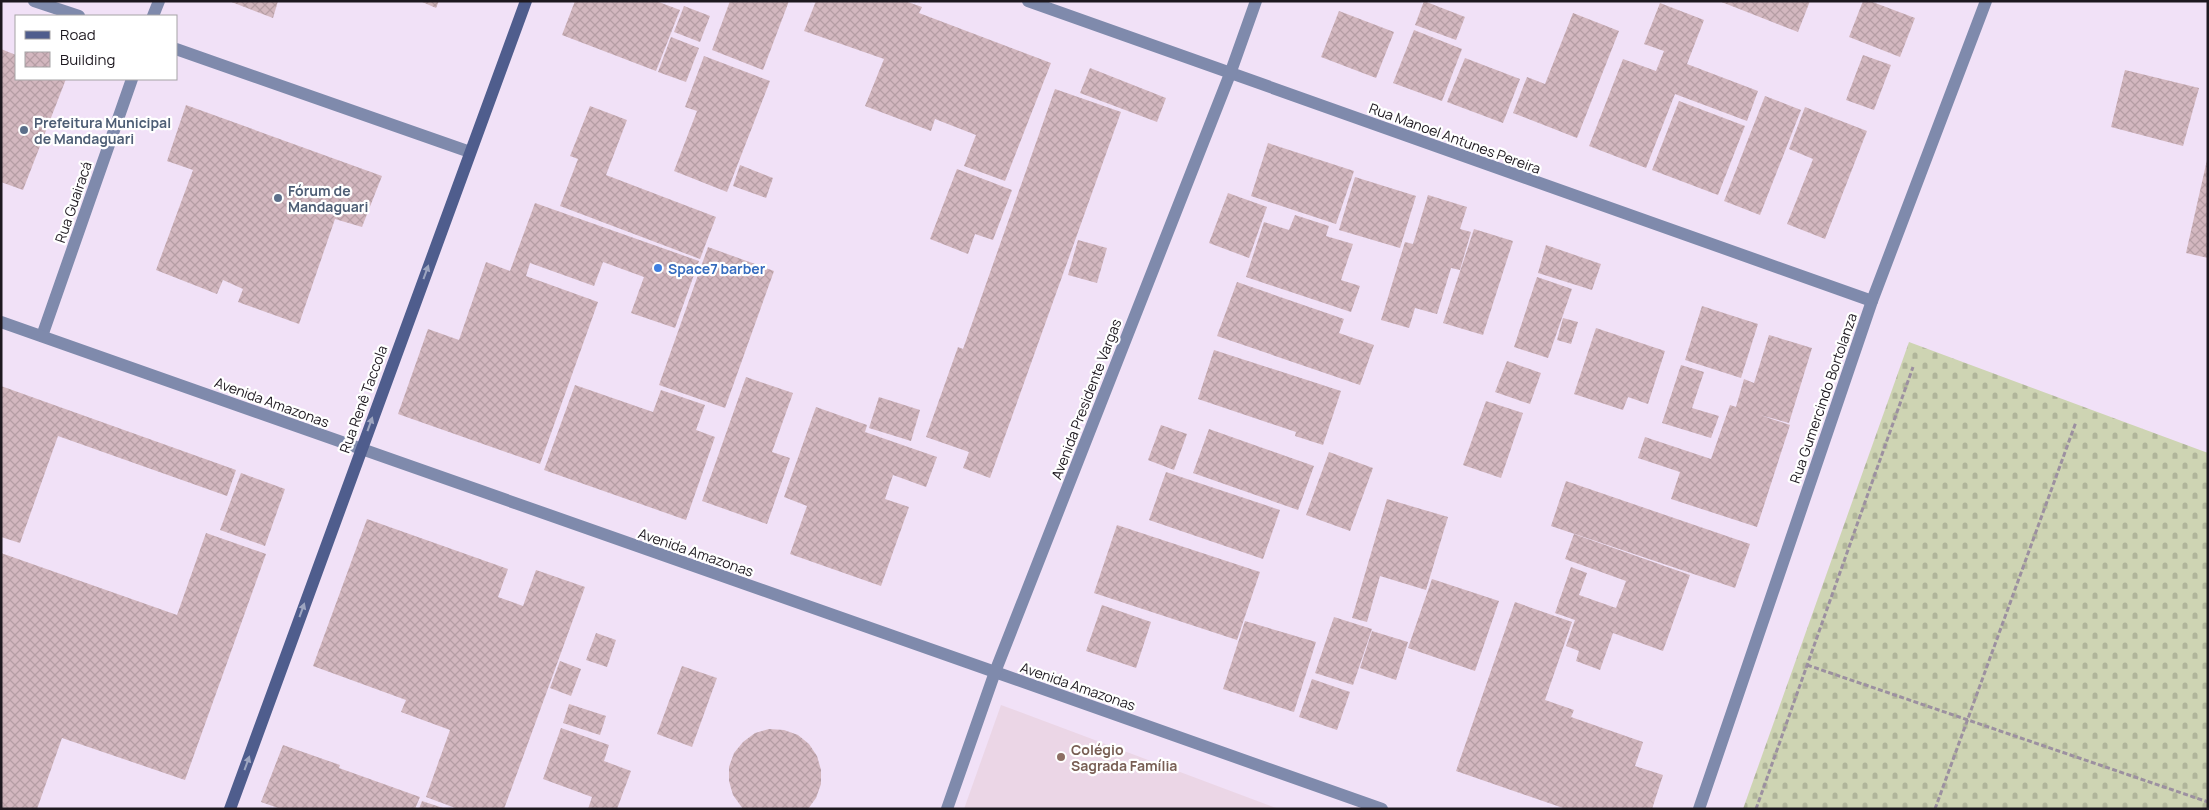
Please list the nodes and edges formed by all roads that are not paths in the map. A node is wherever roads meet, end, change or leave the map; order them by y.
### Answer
1 (34, 1) edge
2 (159, 1) edge
3 (526, 1) edge
4 (1028, 1) edge
5 (1256, 1) edge
6 (1986, 1) edge
7 (76, 15) edge
8 (153, 15) edge
9 (178, 50) edge
10 (1230, 74) junction
11 (132, 80) edge
12 (470, 152) junction
13 (1872, 302) junction
14 (1, 322) edge
15 (42, 336) junction
16 (360, 450) junction
17 (995, 672) junction
18 (230, 809) edge
19 (947, 809) edge
20 (1382, 809) edge
21 (1699, 809) edge

1 - 7 street
2 - 8 street
3 - 12 main road, Rua Renê Taccola
4 - 10 street, Rua Manoel Antunes Pereira
5 - 10 street, Avenida Presidente Vargas
6 - 13 street, Rua Gumercindo Bortolanza
9 - 12 street
10 - 13 street, Rua Manoel Antunes Pereira
10 - 17 street, Avenida Presidente Vargas
11 - 15 street, Rua Guairacá
16 -> 12 main road, Rua Renê Taccola
13 - 21 street, Rua Gumercindo Bortolanza
14 - 15 street, Avenida Amazonas
15 - 16 street, Avenida Amazonas
16 - 17 street, Avenida Amazonas
18 -> 16 main road, Rua Renê Taccola
17 - 19 street, Avenida Presidente Vargas
17 - 20 street, Avenida Amazonas

